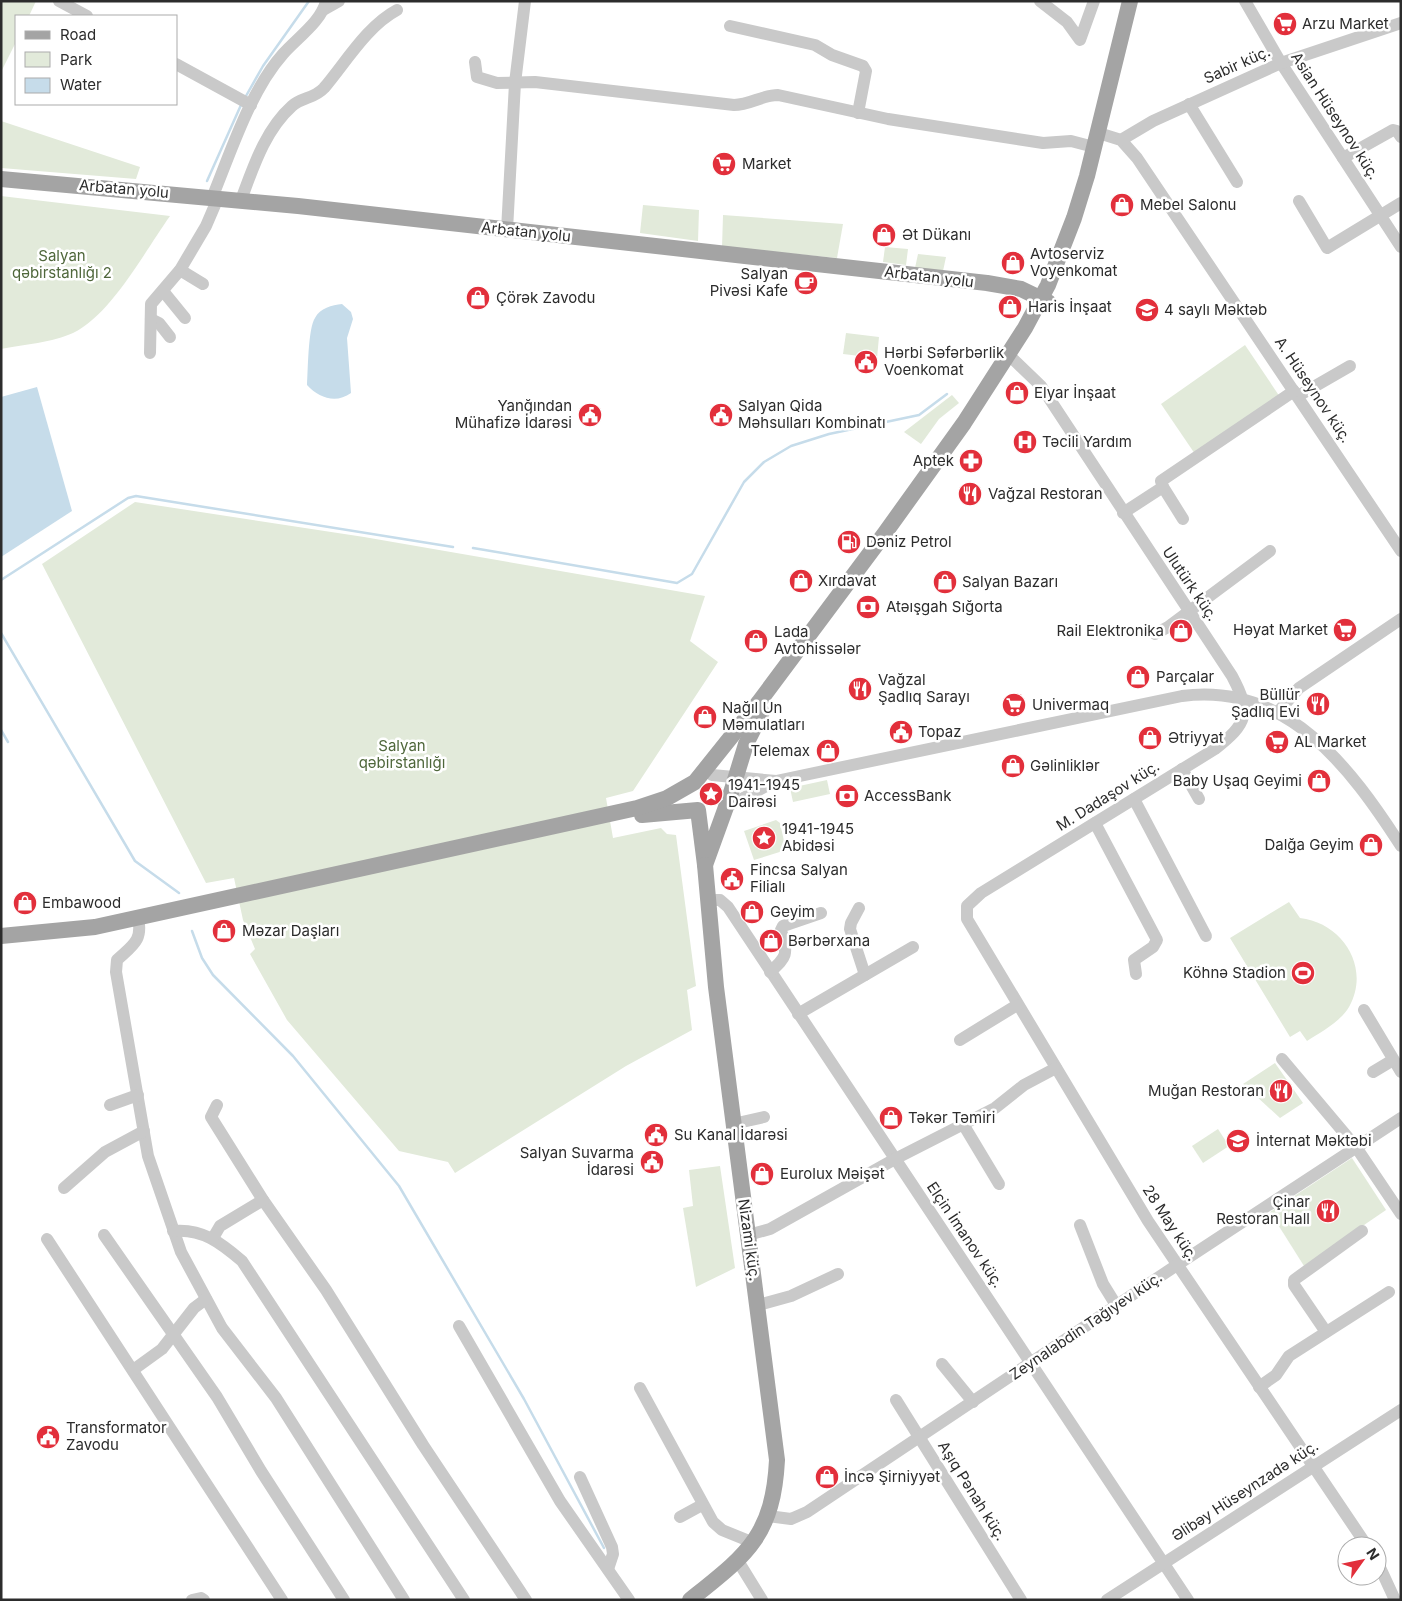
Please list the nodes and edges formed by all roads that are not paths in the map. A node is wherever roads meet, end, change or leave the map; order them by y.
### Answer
1 (59, 1) edge
2 (339, 1) edge
3 (525, 1) edge
4 (1040, 1) edge
5 (1094, 1) edge
6 (1130, 1) edge
7 (1137, 1) edge
8 (1245, 1) edge
9 (325, 6) edge
10 (397, 10) dead end
11 (85, 15) edge
12 (1401, 24) edge
13 (730, 26) dead end
14 (475, 62) dead end
15 (1281, 63) junction
16 (178, 65) edge
17 (514, 83) junction
18 (1189, 104) junction
19 (251, 105) junction
20 (858, 112) junction
21 (1401, 137) edge
22 (1121, 140) junction
23 (1100, 141) junction
24 (1343, 158) junction
25 (1, 179) edge
26 (1237, 182) dead end
27 (215, 198) junction
28 (241, 200) junction
29 (1299, 201) dead end
30 (1401, 203) edge
31 (1381, 216) junction
32 (507, 230) junction
33 (1401, 247) edge
34 (180, 270) junction
35 (203, 284) dead end
36 (163, 292) junction
37 (1044, 300) junction
38 (185, 318) dead end
39 (151, 319) junction
40 (170, 337) dead end
41 (150, 353) dead end
42 (1014, 360) junction
43 (1350, 366) dead end
44 (1296, 394) junction
45 (1163, 488) junction
46 (1123, 513) junction
47 (1183, 519) dead end
48 (1270, 551) dead end
49 (1401, 551) edge
50 (1189, 611) junction
51 (1401, 619) edge
52 (1155, 634) dead end
53 (1242, 699) junction
54 (1278, 712) junction
55 (1182, 769) junction
56 (712, 775) junction
57 (736, 777) junction
58 (776, 780) junction
59 (695, 782) junction
60 (1134, 799) junction
61 (1199, 799) dead end
62 (728, 802) junction
63 (698, 810) junction
64 (1094, 823) junction
65 (1401, 846) edge
66 (705, 865) junction
67 (708, 900) junction
68 (967, 906) joint
69 (859, 908) dead end
70 (821, 913) dead end
71 (139, 921) junction
72 (1, 936) edge
73 (1206, 936) dead end
74 (1, 944) edge
75 (913, 947) dead end
76 (770, 972) junction
77 (1136, 974) dead end
78 (865, 975) junction
79 (1018, 1004) junction
80 (1364, 1010) dead end
81 (798, 1014) junction
82 (960, 1040) dead end
83 (1282, 1059) dead end
84 (1393, 1060) junction
85 (1056, 1068) junction
86 (1373, 1072) dead end
87 (1401, 1072) edge
88 (138, 1094) junction
89 (110, 1105) dead end
90 (217, 1105) dead end
91 (764, 1117) dead end
92 (1401, 1118) edge
93 (733, 1124) junction
94 (964, 1124) junction
95 (144, 1130) junction
96 (1356, 1147) junction
97 (895, 1158) junction
98 (999, 1184) dead end
99 (64, 1188) dead end
100 (263, 1200) junction
101 (1401, 1214) edge
102 (1080, 1225) dead end
103 (173, 1231) junction
104 (1362, 1231) dead end
105 (104, 1235) dead end
106 (748, 1235) junction
107 (213, 1238) junction
108 (47, 1239) dead end
109 (1177, 1264) junction
110 (838, 1274) dead end
111 (1389, 1292) dead end
112 (206, 1299) junction
113 (758, 1305) junction
114 (1116, 1305) junction
115 (459, 1326) dead end
116 (1326, 1332) junction
117 (173, 1334) junction
118 (1031, 1363) junction
119 (942, 1364) dead end
120 (133, 1370) junction
121 (1259, 1387) junction
122 (640, 1388) dead end
123 (896, 1400) dead end
124 (973, 1402) junction
125 (1399, 1414) edge
126 (919, 1438) junction
127 (1312, 1467) junction
128 (580, 1477) dead end
129 (702, 1505) junction
130 (768, 1516) junction
131 (680, 1517) dead end
132 (1360, 1536) edge
133 (754, 1543) junction
134 (738, 1561) junction
135 (1164, 1563) junction
136 (608, 1569) junction
137 (1387, 1583) edge
138 (192, 1600) edge
139 (204, 1600) edge
140 (282, 1600) edge
141 (344, 1600) edge
142 (404, 1600) edge
143 (464, 1600) edge
144 (526, 1600) edge
145 (629, 1600) edge
146 (690, 1600) edge
147 (762, 1600) edge
148 (1021, 1600) edge
149 (1107, 1600) edge
150 (1188, 1600) edge
151 (1395, 1600) edge

1 - 11 street
2 - 9 street
3 - 17 street
4 - 5 street
6 - 23 main road
7 - 23 main road
8 - 15 street, Asian Hüseynov küç.
9 - 19 street
10 - 28 street
12 - 15 street, Sabir küç.
13 - 20 street
14 - 17 street
15 - 18 street, Sabir küç.
15 - 24 street, Asian Hüseynov küç.
16 - 19 street
17 - 20 street
17 - 32 street
18 - 22 street, Sabir küç.
18 - 26 street
19 - 27 street
20 - 23 street
21 - 24 street
22 - 23 street
22 - 44 street, A. Hüseynov küç.
23 - 37 main road
24 - 31 street, Asian Hüseynov küç.
25 - 27 main road, Arbatan yolu
27 - 28 main road, Arbatan yolu
27 - 34 street
28 - 32 main road, Arbatan yolu
29 - 31 street
30 - 31 street
31 - 33 street, Asian Hüseynov küç.
32 - 37 main road, Arbatan yolu
34 - 35 street
34 - 36 street
36 - 38 street
36 - 39 street
37 - 42 main road
37 - 59 main road
39 - 40 street
39 - 41 street
42 - 46 street, Ulutürk küç.
42 - 57 main road
43 - 44 street
44 - 45 street
44 - 49 street, A. Hüseynov küç.
45 - 46 street
45 - 47 street
46 - 50 street, Ulutürk küç.
48 - 50 street
50 - 52 street
50 - 53 street, Ulutürk küç.
51 - 54 street
53 - 54 street
53 - 55 street, M. Dadaşov küç.
53 - 58 street
54 - 65 street
55 - 60 street, M. Dadaşov küç.
55 - 61 street
56 - 57 street
56 - 59 main road
56 - 62 main road
57 - 58 street
57 - 62 main road
58 - 62 street
59 - 63 main road
59 - 71 main road
60 - 64 street, M. Dadaşov küç.
60 - 73 street
62 - 63 main road
62 - 66 main road
63 - 66 main road, Nizami küç.
63 - 71 main road
64 - 68 street, M. Dadaşov küç.
64 - 77 street
66 - 67 main road, Nizami küç.
67 - 76 street, Elçin İmanov küç.
67 - 93 main road, Nizami küç.
68 - 79 street, 28 May küç.
69 - 78 street
70 - 76 street
71 - 72 main road
71 - 74 main road
71 - 88 street
75 - 78 street
76 - 81 street, Elçin İmanov küç.
78 - 81 street
79 - 82 street
79 - 85 street, 28 May küç.
80 - 84 street
81 - 97 street, Elçin İmanov küç.
83 - 96 street
84 - 86 street
84 - 87 street
85 - 94 street
85 - 109 street, 28 May küç.
88 - 89 street
88 - 95 street
90 - 100 street
91 - 93 street
92 - 96 street, Zeynalabdin Tağıyev küç.
93 - 106 main road, Nizami küç.
94 - 97 street
94 - 98 street
95 - 99 street
95 - 103 street
96 - 101 street
96 - 109 street, Zeynalabdin Tağıyev küç.
97 - 106 street
97 - 118 street, Elçin İmanov küç.
100 - 107 street
100 - 144 street
102 - 114 street
103 - 107 street
103 - 112 street
104 - 116 street
105 - 117 street
106 - 113 main road, Nizami küç.
107 - 143 street
108 - 120 street
109 - 114 street, Zeynalabdin Tağıyev küç.
109 - 121 street, 28 May küç.
110 - 113 street
111 - 116 street
112 - 117 street
112 - 142 street
113 - 130 main road, Nizami küç.
114 - 118 street, Zeynalabdin Tağıyev küç.
115 - 136 street
116 - 121 street
117 - 120 street
117 - 141 street
118 - 124 street, Zeynalabdin Tağıyev küç.
118 - 135 street, Elçin İmanov küç.
119 - 124 street
120 - 140 street
121 - 127 street, 28 May küç.
122 - 129 street
123 - 126 street, Aşıq Pənah küç.
124 - 126 street, Zeynalabdin Tağıyev küç.
125 - 127 street, Əlibəy Hüseynzadə küç.
126 - 130 street, Zeynalabdin Tağıyev küç.
126 - 148 street, Aşıq Pənah küç.
127 - 132 street, 28 May küç.
127 - 135 street, Əlibəy Hüseynzadə küç.
128 - 136 street
129 - 131 street
129 - 133 street
130 - 133 main road, Nizami küç.
133 - 134 main road, Nizami küç.
134 - 146 main road
134 - 147 street
135 - 149 street, Əlibəy Hüseynzadə küç.
135 - 150 street, Elçin İmanov küç.
136 - 145 street
137 - 151 street
138 - 139 street

